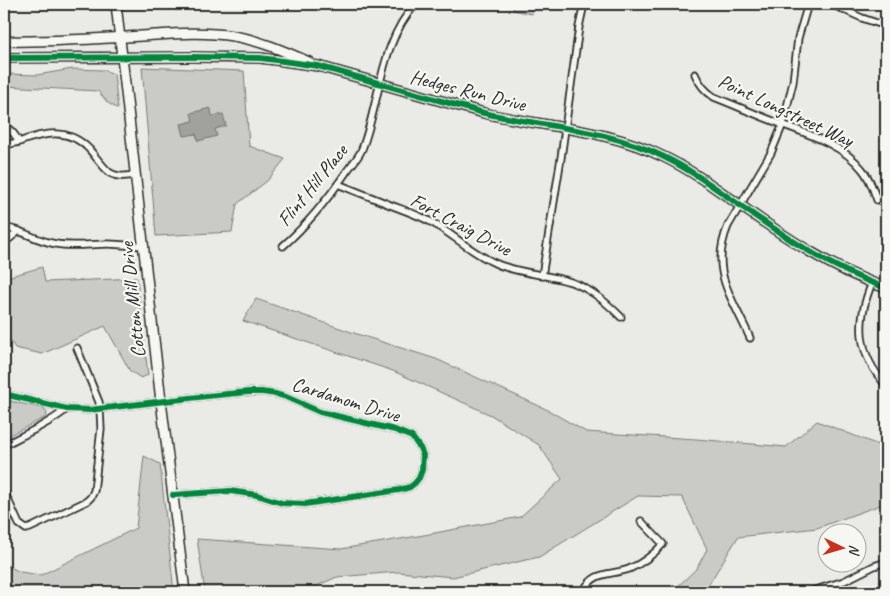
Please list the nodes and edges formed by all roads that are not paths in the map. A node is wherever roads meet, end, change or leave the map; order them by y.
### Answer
1 (116, 4) edge
2 (416, 4) edge
3 (584, 4) edge
4 (808, 4) edge
5 (831, 4) edge
6 (886, 26) edge
7 (121, 37) junction
8 (46, 40) junction
9 (4, 41) edge
10 (123, 57) junction
11 (4, 58) edge
12 (46, 58) junction
13 (318, 66) junction
14 (696, 74) dead end
15 (379, 83) junction
16 (783, 124) junction
17 (4, 126) edge
18 (565, 128) junction
19 (19, 142) junction
20 (4, 145) edge
21 (136, 175) junction
22 (338, 184) junction
23 (877, 200) dead end
24 (740, 206) junction
25 (4, 227) edge
26 (19, 231) junction
27 (4, 243) edge
28 (143, 245) junction
29 (283, 246) dead end
30 (542, 276) junction
31 (872, 283) junction
32 (886, 288) edge
33 (621, 316) dead end
34 (750, 338) dead end
35 (77, 348) dead end
36 (886, 385) edge
37 (4, 394) edge
38 (161, 402) junction
39 (68, 408) junction
40 (100, 409) junction
41 (4, 445) edge
42 (4, 491) edge
43 (173, 495) junction
44 (641, 521) dead end
45 (886, 562) edge
46 (185, 592) edge
47 (583, 592) edge
48 (809, 592) edge

1 - 7 street, Cotton Mill Drive
2 - 15 street, Flint Hill Place
3 - 18 street
4 - 16 street
5 - 6 street
7 - 8 street, Hedges Run Drive
7 - 10 street, Cotton Mill Drive
7 - 13 street, Hedges Run Drive
8 - 9 street, Hedges Run Drive
8 - 12 street
10 - 12 street, Hedges Run Drive
10 - 13 street, Hedges Run Drive
10 - 21 street, Cotton Mill Drive
11 - 12 street, Hedges Run Drive
13 - 15 street, Hedges Run Drive
14 - 16 street, Point Longstreet Way
15 - 18 street, Hedges Run Drive
15 - 22 street, Flint Hill Place
16 - 23 street, Point Longstreet Way
16 - 24 street
17 - 19 street
18 - 24 street, Hedges Run Drive
18 - 30 street
19 - 20 street
19 - 21 street
21 - 28 street, Cotton Mill Drive
22 - 29 street, Flint Hill Place
22 - 30 street, Fort Craig Drive
24 - 31 street, Hedges Run Drive
24 - 34 street
25 - 26 street
26 - 27 street
26 - 28 street
28 - 38 street, Cotton Mill Drive
30 - 33 street, Fort Craig Drive
31 - 32 street, Hedges Run Drive
31 - 36 street
35 - 40 street
37 - 39 street, Cardamom Drive
38 - 40 street, Cardamom Drive
38 - 43 street, Cotton Mill Drive
38 - 43 street, Cardamom Drive
39 - 40 street, Cardamom Drive
39 - 41 street
40 - 42 street
43 - 46 street, Cotton Mill Drive
44 - 47 street
45 - 48 street

